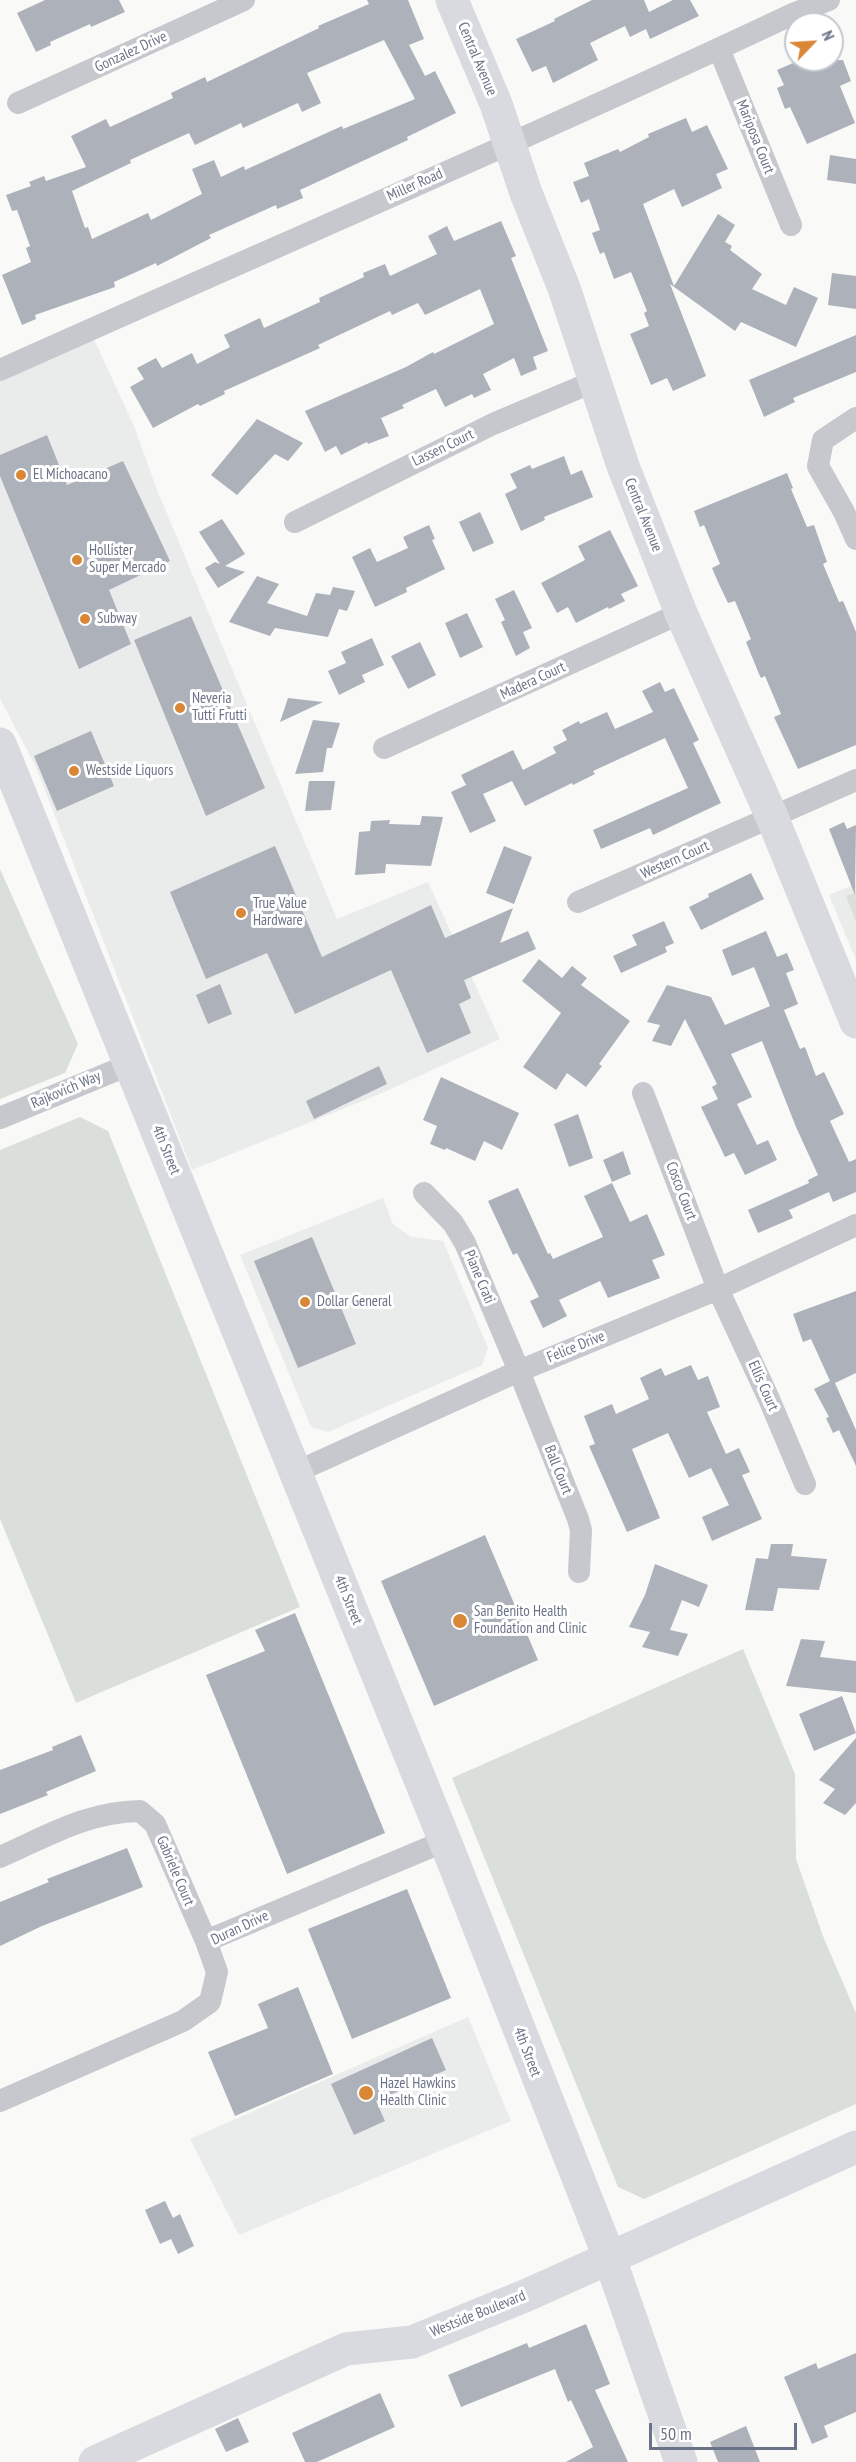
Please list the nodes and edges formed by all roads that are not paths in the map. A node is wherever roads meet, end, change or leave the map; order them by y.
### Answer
1 (243, 0) edge
2 (452, 0) edge
3 (829, 0) edge
4 (719, 49) junction
5 (18, 104) dead end
6 (509, 144) junction
7 (790, 225) dead end
8 (0, 370) edge
9 (595, 381) junction
10 (856, 418) edge
11 (295, 522) dead end
12 (856, 539) edge
13 (681, 613) junction
14 (0, 744) edge
15 (384, 748) dead end
16 (856, 780) edge
17 (772, 817) junction
18 (578, 902) dead end
19 (856, 1022) edge
20 (131, 1064) junction
21 (643, 1093) dead end
22 (0, 1118) edge
23 (424, 1193) dead end
24 (856, 1225) edge
25 (718, 1288) junction
26 (519, 1371) junction
27 (296, 1472) junction
28 (805, 1484) dead end
29 (579, 1572) dead end
30 (445, 1841) junction
31 (0, 1857) edge
32 (206, 1941) junction
33 (0, 2101) edge
34 (856, 2147) edge
35 (610, 2259) junction
36 (95, 2462) edge
37 (681, 2462) edge

1 - 5 street, Gonzalez Drive
2 - 6 street, Central Avenue
3 - 4 street, Miller Road
4 - 6 street, Miller Road
4 - 7 street, Mariposa Court
6 - 8 street, Miller Road
6 - 9 street, Central Avenue
9 - 11 street, Lassen Court
9 - 13 street, Central Avenue
10 - 12 street
13 - 15 street, Madera Court
13 - 17 street, Central Avenue
14 - 20 street, 4th Street
16 - 17 street, Western Court
17 - 18 street, Western Court
17 - 19 street, Central Avenue
20 - 22 street, Rajkovich Way
20 - 27 street, 4th Street
21 - 25 street, Cosco Court
23 - 26 street, Piane Crati
24 - 25 street, Felice Drive
25 - 26 street, Felice Drive
25 - 28 street, Ellis Court
26 - 27 street, Felice Drive
26 - 29 street, Ball Court
27 - 30 street, 4th Street
30 - 32 street, Duran Drive
30 - 35 street, 4th Street
31 - 32 street, Gabriele Court
32 - 33 street, Duran Drive
34 - 35 street, Westside Boulevard
35 - 36 street, Westside Boulevard
35 - 37 street, 4th Street

